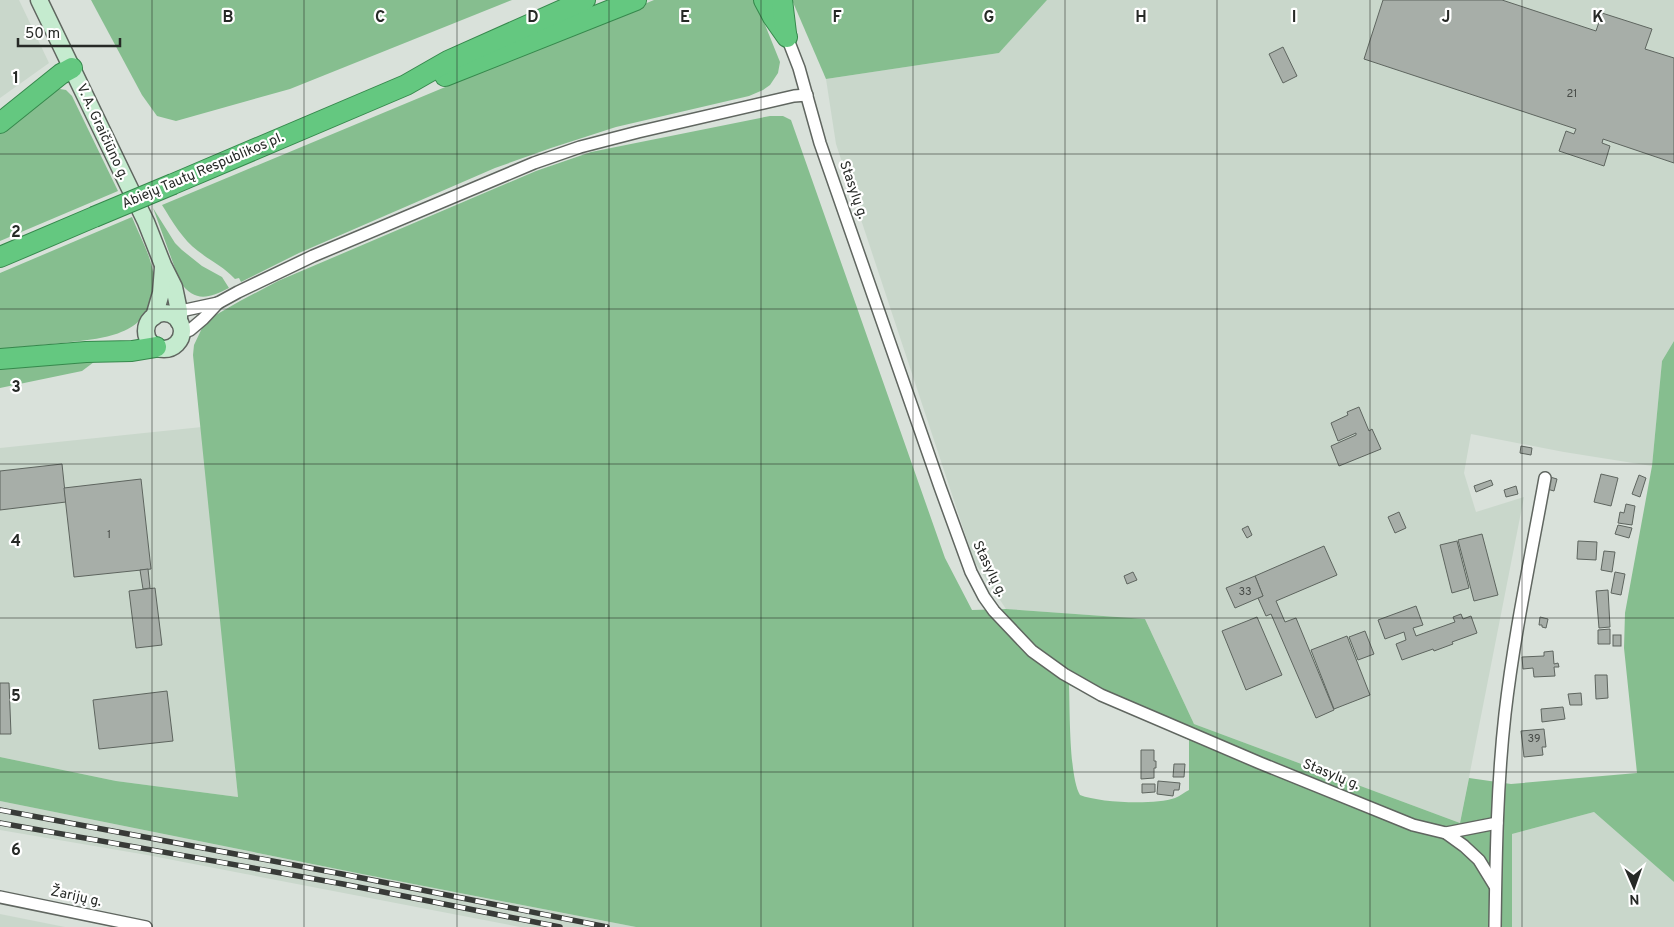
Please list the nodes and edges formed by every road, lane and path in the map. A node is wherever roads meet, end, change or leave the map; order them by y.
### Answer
1 (39, 0) edge
2 (585, 0) edge
3 (636, 0) edge
4 (764, 0) edge
5 (782, 0) edge
6 (787, 37) junction
7 (72, 68) junction
8 (406, 85) junction
9 (806, 95) junction
10 (0, 123) edge
11 (0, 257) edge
12 (163, 265) junction
13 (218, 303) junction
14 (172, 319) junction
15 (156, 347) junction
16 (0, 359) edge
17 (1545, 478) dead end
18 (1497, 824) junction
19 (1446, 833) junction
20 (1495, 886) junction
21 (0, 897) edge
22 (146, 927) edge
23 (1495, 927) edge

1 - 7 main road, V. A. Graičiūno g.
2 - 8 highway, Abiejų Tautų Respublikos pl.
3 - 8 highway, Abiejų Tautų Respublikos pl.
4 - 6 highway
5 - 6 highway
6 - 9 street, Stasylų g.
7 - 10 highway
7 - 12 main road, V. A. Graičiūno g.
8 - 11 highway, Abiejų Tautų Respublikos pl., bridge
9 - 13 street
9 - 19 street, Stasylų g.
12 - 14 main road, V. A. Graičiūno g.
12 - 14 main road, V. A. Graičiūno g.
13 - 14 street
13 - 14 street
14 - 15 main road
14 - 15 main road
15 - 16 highway
17 - 18 street
18 - 19 street, Stasylų g.
18 - 20 street
19 - 20 street
20 - 23 street
21 - 22 street, Žarijų g.

